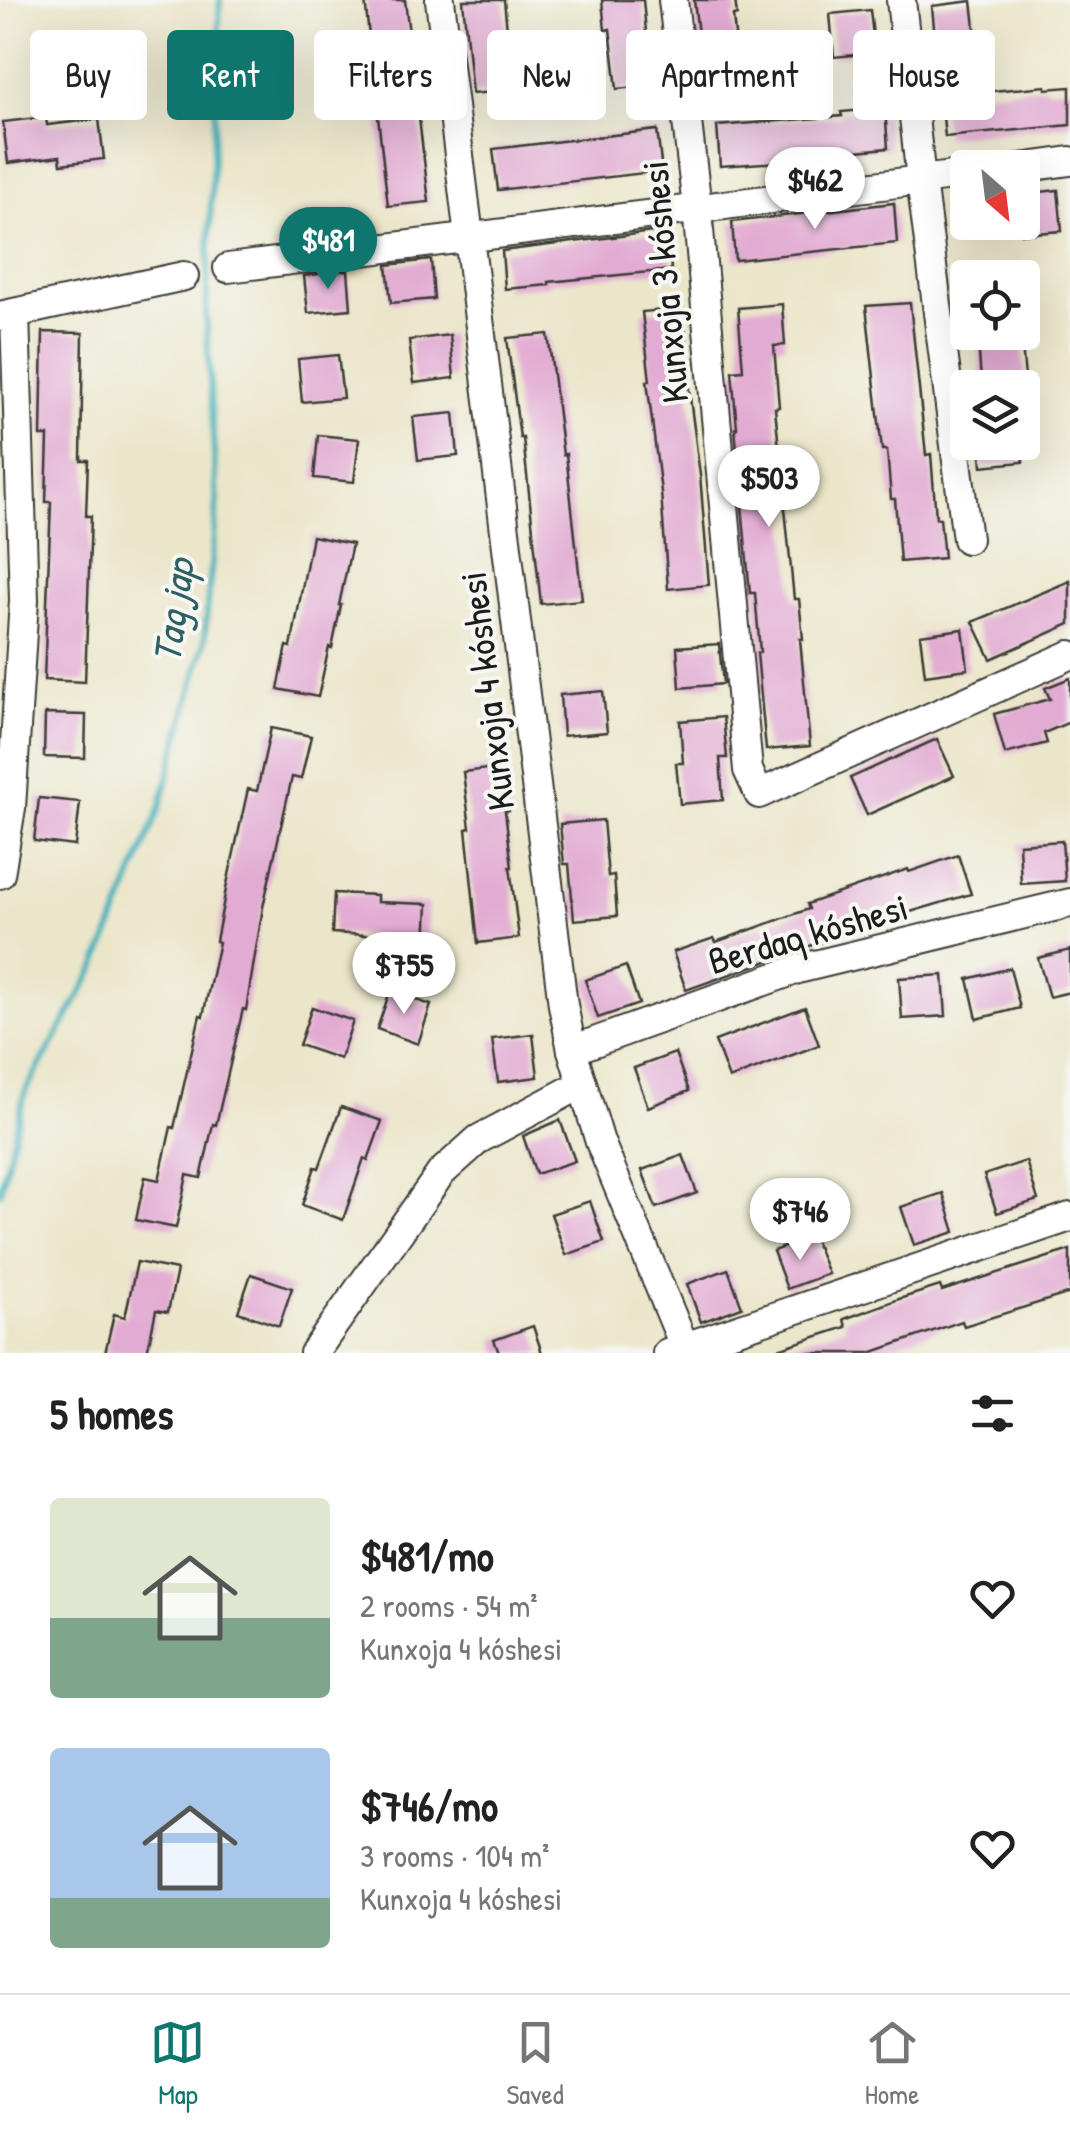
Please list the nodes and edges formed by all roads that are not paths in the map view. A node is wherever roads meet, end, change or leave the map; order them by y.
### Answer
1 (440, 0) edge
2 (674, 0) edge
3 (901, 0) edge
4 (1070, 161) edge
5 (1040, 165) edge
6 (950, 176) edge
7 (921, 180) junction
8 (697, 208) junction
9 (470, 237) junction
10 (228, 268) dead end
11 (184, 276) dead end
12 (8, 315) edge
13 (968, 538) dead end
14 (1070, 655) edge
15 (0, 874) edge
16 (1070, 904) edge
17 (572, 1050) junction
18 (582, 1084) junction
19 (1070, 1217) edge
20 (680, 1351) edge
21 (314, 1353) edge

1 - 9 street, Kunxoja 4 kóshesi
2 - 8 street, Kunxoja 3 kóshesi
3 - 7 street
4 - 5 street
6 - 7 street
7 - 8 street
7 - 13 street
8 - 9 street
8 - 14 street, Kunxoja 3 kóshesi
9 - 10 street
9 - 17 street, Kunxoja 4 kóshesi
11 - 12 street
12 - 15 street
16 - 17 street, Berdaq kóshesi
17 - 18 street, Kunxoja 4 kóshesi
18 - 20 street, Kunxoja 4 kóshesi
18 - 21 street
19 - 20 street

